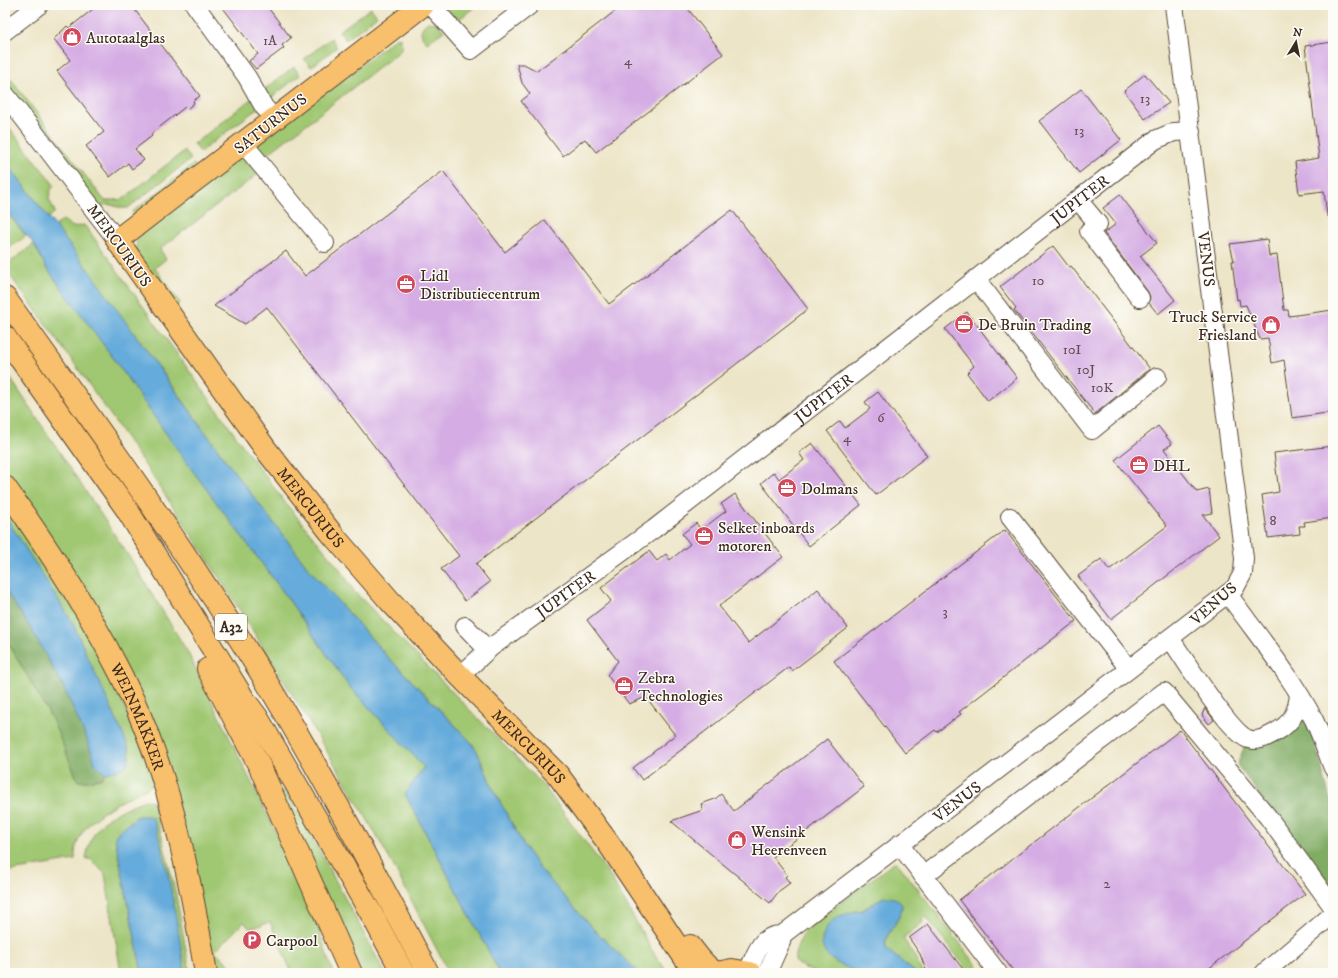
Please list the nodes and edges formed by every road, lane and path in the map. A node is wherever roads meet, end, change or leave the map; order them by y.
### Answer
1 (39, 5) edge
2 (195, 5) edge
3 (422, 5) edge
4 (431, 5) edge
5 (530, 5) edge
6 (1174, 5) edge
7 (5, 31) edge
8 (5, 94) edge
9 (275, 119) junction
10 (1191, 132) junction
11 (243, 143) junction
12 (1078, 200) junction
13 (117, 240) junction
14 (325, 243) dead end
15 (976, 279) junction
16 (5, 298) edge
17 (1140, 298) dead end
18 (5, 337) edge
19 (1157, 377) dead end
20 (5, 487) edge
21 (126, 508) junction
22 (1010, 517) dead end
23 (1228, 594) junction
24 (465, 626) dead end
25 (1170, 638) junction
26 (488, 650) junction
27 (1129, 669) junction
28 (460, 676) junction
29 (1299, 695) junction
30 (1332, 763) edge
31 (899, 844) junction
32 (923, 876) junction
33 (644, 897) junction
34 (1333, 907) edge
35 (1333, 914) edge
36 (206, 973) edge
37 (351, 973) edge
38 (403, 973) edge
39 (428, 973) edge
40 (695, 973) edge
41 (717, 973) edge
42 (753, 973) edge
43 (998, 973) edge
44 (1264, 973) edge

1 - 7 street
2 - 9 street
3 - 9 main road, SATURNUS
4 - 5 street
6 - 10 street, VENUS
8 - 13 street, MERCURIUS
9 - 11 main road, SATURNUS
10 - 12 street, JUPITER
10 - 23 street, VENUS
11 - 13 main road, SATURNUS
11 - 14 street
12 - 15 street, JUPITER
12 - 17 street
13 - 28 main road, MERCURIUS
15 - 19 street
15 - 26 street, JUPITER
16 - 39 main road, A32
18 - 21 main road, A32
20 - 36 main road, WEINMAKKER
21 - 37 main road, A32
21 - 38 main road, A32
22 - 27 street
23 - 25 street, VENUS
23 - 29 street
24 - 26 street
25 - 27 street, VENUS
25 - 29 street
26 - 28 street, JUPITER
27 - 31 street, VENUS
28 - 33 main road, MERCURIUS
29 - 30 street
31 - 32 street
31 - 42 street, VENUS
32 - 34 street
32 - 43 street
33 - 40 main road, MERCURIUS
33 - 41 main road, MERCURIUS
35 - 44 street
41 - 42 main road

